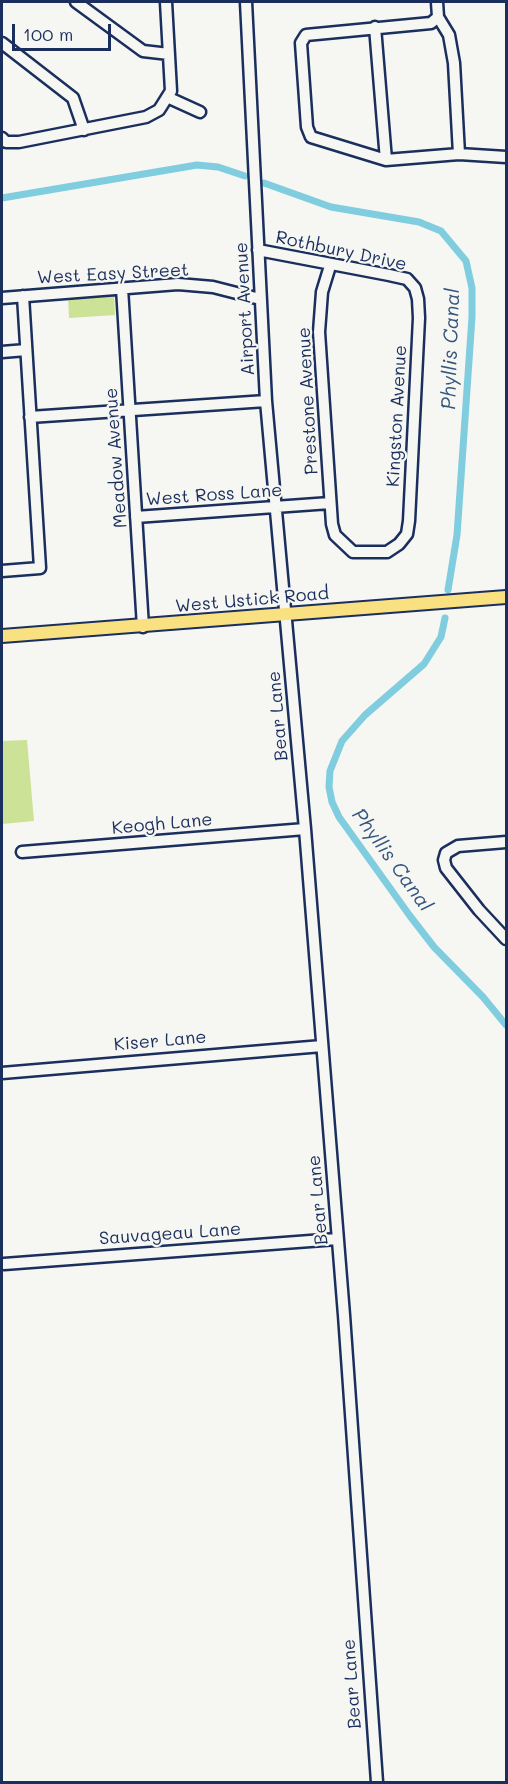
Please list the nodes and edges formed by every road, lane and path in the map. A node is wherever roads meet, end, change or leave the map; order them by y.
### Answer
1 (75, 2) edge
2 (166, 2) edge
3 (246, 2) edge
4 (437, 2) edge
5 (438, 17) junction
6 (375, 27) junction
7 (2, 43) edge
8 (169, 54) junction
9 (167, 97) junction
10 (200, 112) dead end
11 (84, 130) junction
12 (2, 138) edge
13 (459, 154) junction
14 (507, 157) edge
15 (386, 160) junction
16 (258, 250) junction
17 (330, 266) junction
18 (122, 288) junction
19 (415, 288) joint
20 (23, 296) junction
21 (2, 298) edge
22 (260, 298) junction
23 (26, 350) junction
24 (2, 352) edge
25 (266, 401) junction
26 (130, 410) junction
27 (30, 417) junction
28 (330, 503) junction
29 (275, 507) junction
30 (136, 517) junction
31 (335, 535) joint
32 (2, 571) edge
33 (507, 597) edge
34 (286, 615) junction
35 (143, 627) junction
36 (2, 636) edge
37 (305, 829) junction
38 (507, 842) edge
39 (22, 852) dead end
40 (507, 939) edge
41 (322, 1046) junction
42 (2, 1073) edge
43 (337, 1239) junction
44 (4, 1264) dead end
45 (377, 1782) edge

1 - 8 street
2 - 8 street
3 - 16 street, Airport Avenue
4 - 5 street
5 - 6 street
5 - 13 street
6 - 15 street
6 - 15 street
7 - 11 street
8 - 9 street
9 - 10 street
9 - 11 street
11 - 12 street
13 - 14 street
13 - 15 street
16 - 17 street, Rothbury Drive
16 - 22 street, Airport Avenue
17 - 19 street, Rothbury Drive
17 - 28 street, Prestone Avenue
18 - 20 street, West Easy Street
18 - 22 street, West Easy Street
18 - 26 street, Meadow Avenue
19 - 31 street, Kingston Avenue
20 - 21 street, West Easy Street
20 - 23 street
22 - 25 street, Airport Avenue
23 - 24 street
23 - 27 street
25 - 26 street
25 - 29 street, Airport Avenue
26 - 27 street
26 - 30 street, Meadow Avenue
27 - 32 street
28 - 29 street, West Ross Lane
28 - 31 street, Prestone Avenue
29 - 30 street, West Ross Lane
29 - 34 street, Airport Avenue
30 - 35 street, Meadow Avenue
33 - 34 main road, West Ustick Road
34 - 35 main road, West Ustick Road
34 - 37 street, Bear Lane
35 - 36 main road, West Ustick Road
37 - 39 street, Keogh Lane
37 - 41 street, Bear Lane
38 - 40 street
41 - 42 street, Kiser Lane
41 - 43 street, Bear Lane
43 - 44 street, Sauvageau Lane
43 - 45 street, Bear Lane

